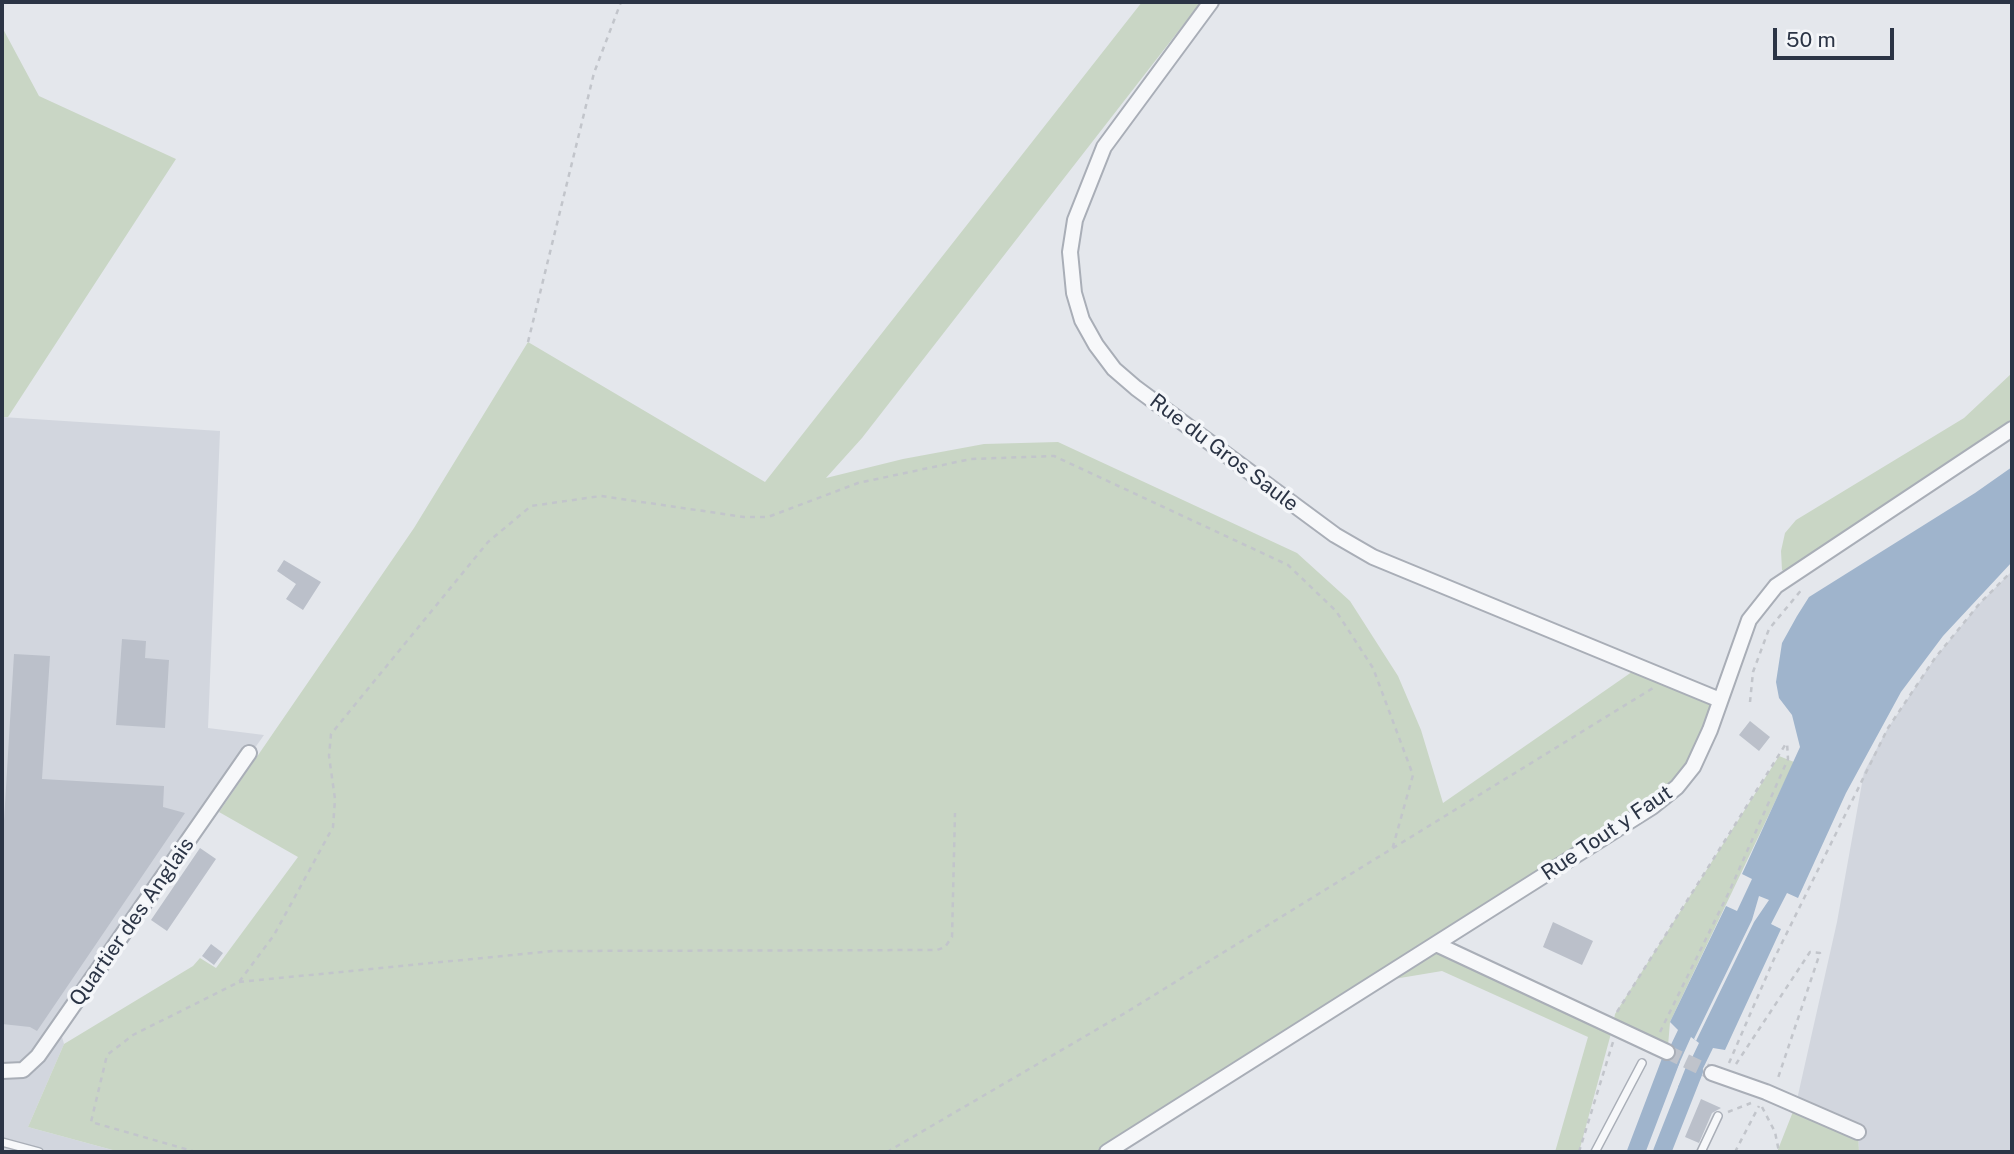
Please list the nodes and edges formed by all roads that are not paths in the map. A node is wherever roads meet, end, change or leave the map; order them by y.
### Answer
1 (1211, 2) edge
2 (2012, 429) edge
3 (1720, 701) junction
4 (249, 753) dead end
5 (1436, 944) junction
6 (1667, 1052) tunnel mouth
7 (1642, 1063) road end
8 (2, 1072) edge
9 (1712, 1073) tunnel mouth
10 (1718, 1116) road end
11 (1858, 1132) dead end
12 (2, 1142) edge
13 (39, 1152) edge
14 (1107, 1152) edge
15 (1595, 1152) edge
16 (1701, 1152) edge

1 - 3 street, Rue du Gros Saule
2 - 3 street, Rue Tout y Faut
3 - 5 street, Rue Tout y Faut
4 - 8 street, Quartier des Anglais
5 - 6 street
5 - 14 street, Rue Tout y Faut
7 - 15 lane
9 - 11 street
10 - 16 lane
12 - 13 lane

